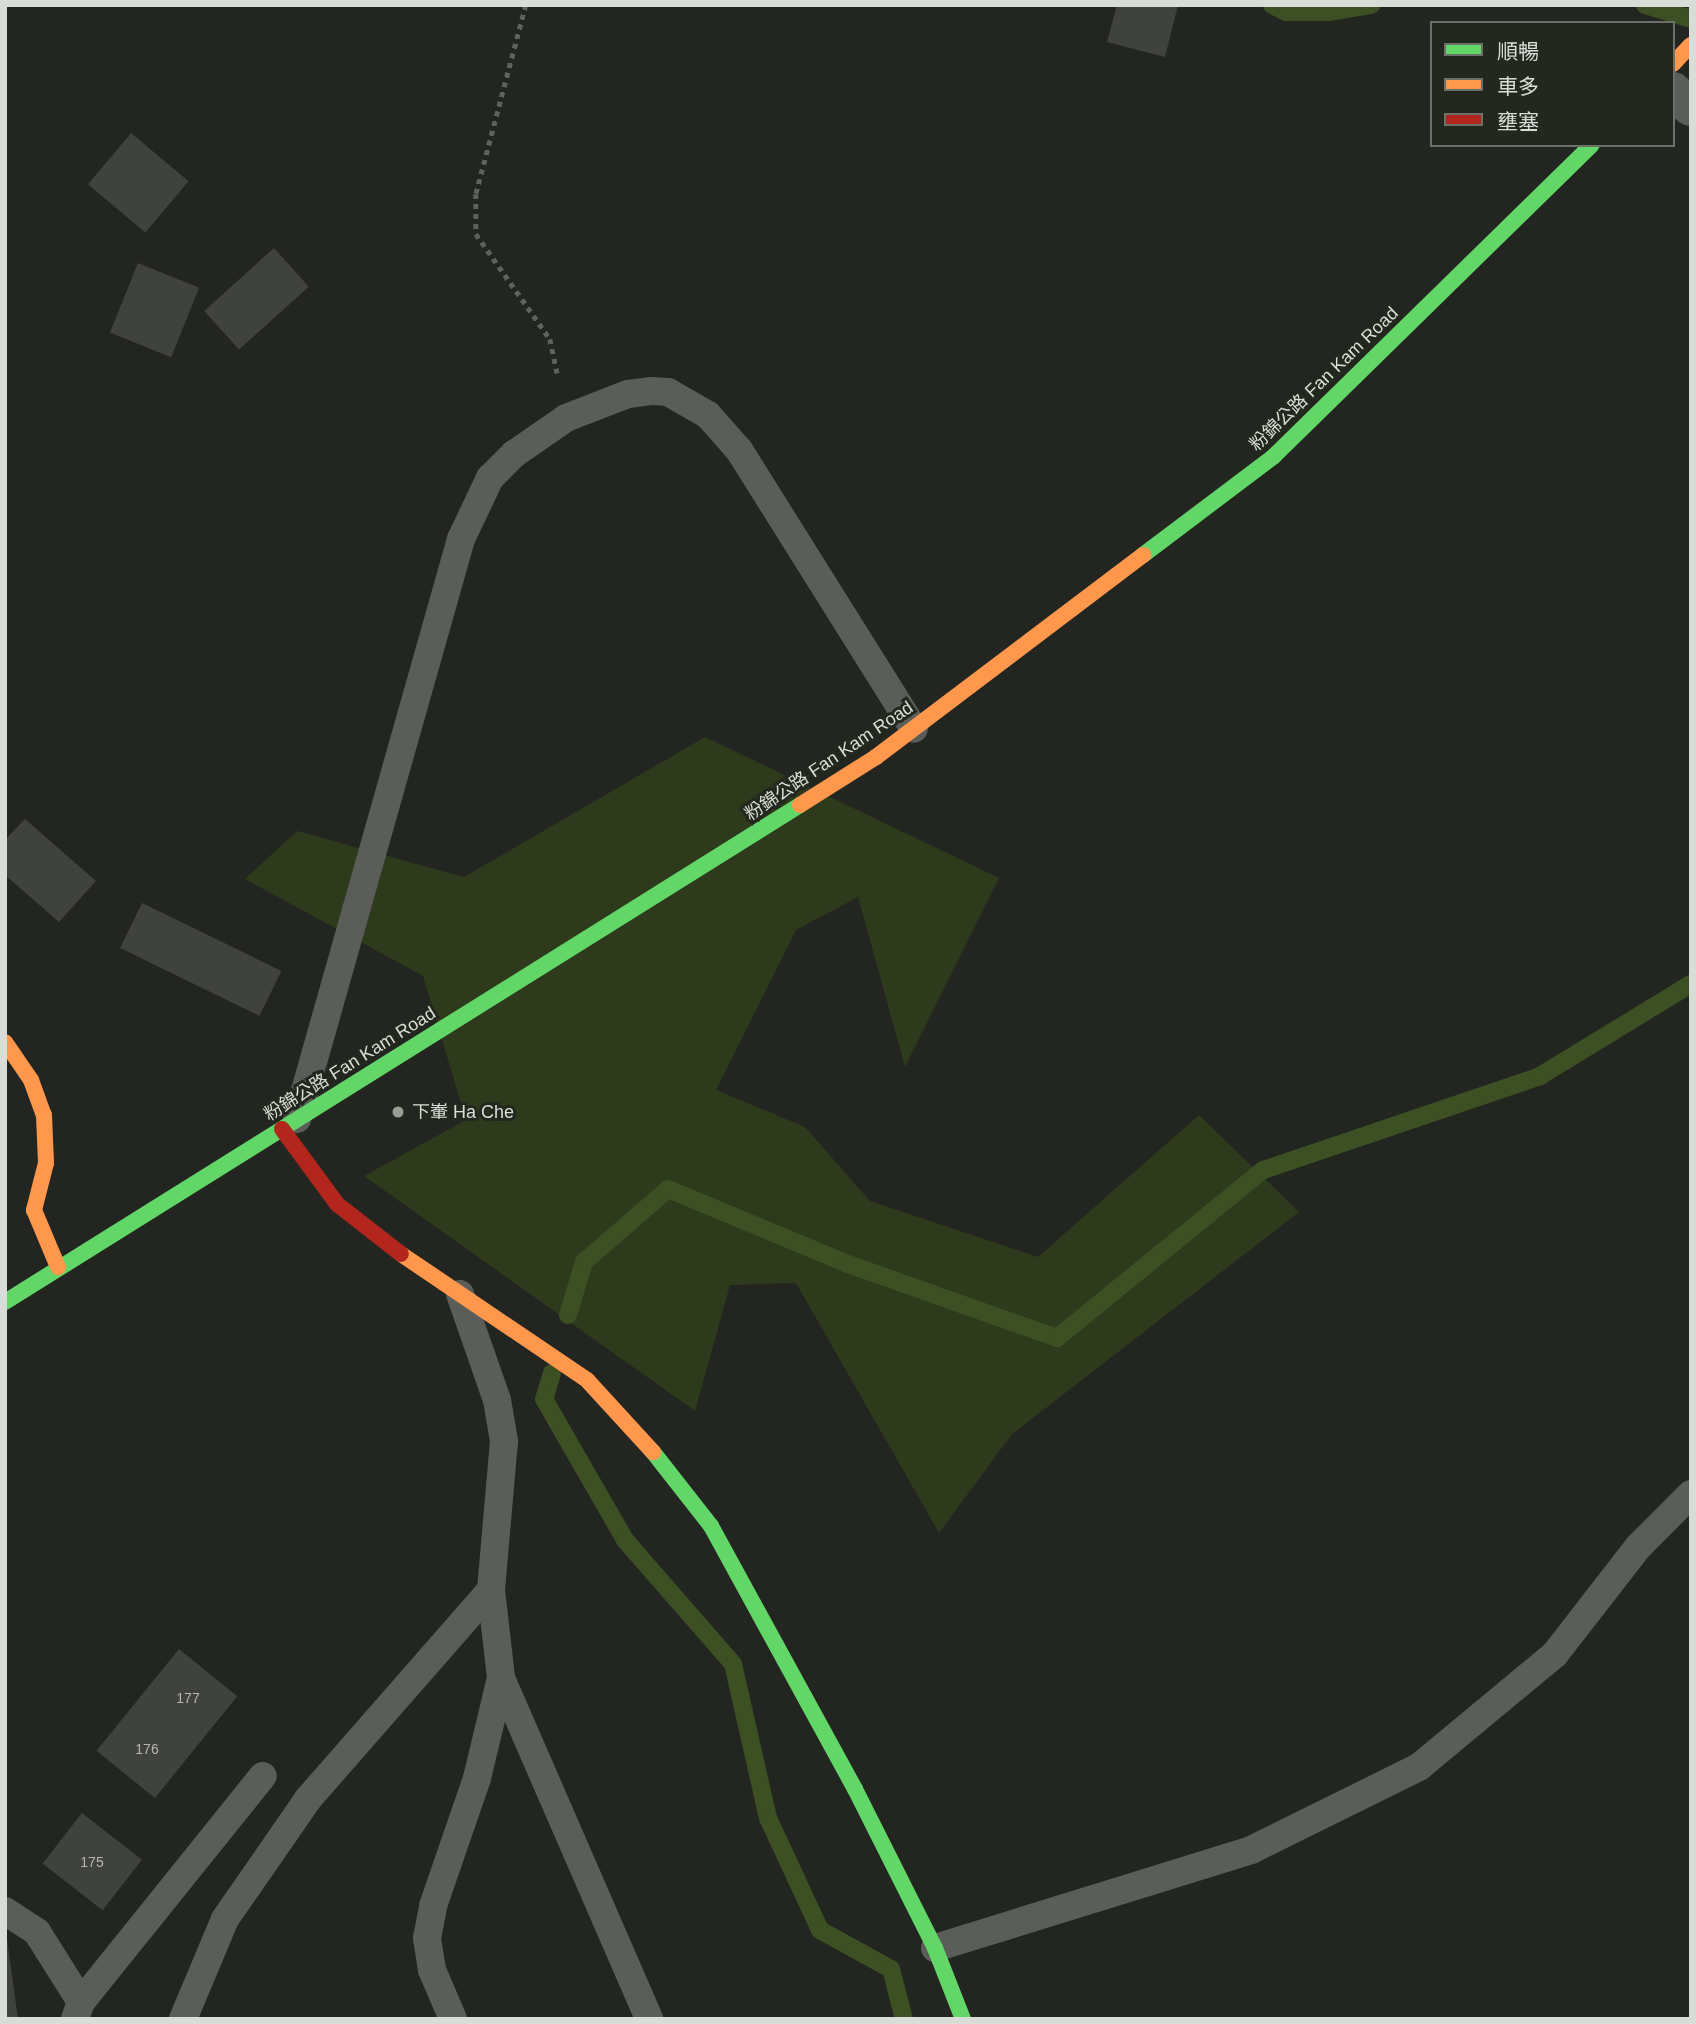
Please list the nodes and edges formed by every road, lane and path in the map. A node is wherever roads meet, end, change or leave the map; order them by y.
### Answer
1 (526, 5) edge
2 (1691, 45) edge
3 (1675, 62) edge
4 (1675, 93) edge
5 (1691, 107) edge
6 (1590, 147) edge
7 (566, 418) junction
8 (914, 729) junction
9 (5, 1042) edge
10 (290, 1124) junction
11 (58, 1267) junction
12 (460, 1294) junction
13 (5, 1301) edge
14 (1691, 1494) edge
15 (491, 1590) junction
16 (501, 1678) junction
17 (263, 1776) dead end
18 (5, 1911) edge
19 (935, 1948) junction
20 (78, 2010) edge
21 (183, 2019) edge
22 (453, 2019) edge
23 (649, 2019) edge
24 (962, 2019) edge

1 - 7 path
2 - 3 main road
4 - 5 street
6 - 8 main road, 粉錦公路 Fan Kam Road
7 - 8 lane
7 - 10 lane
8 - 10 main road, 粉錦公路 Fan Kam Road
9 - 11 main road
10 - 11 main road, 粉錦公路 Fan Kam Road
10 - 12 main road
11 - 13 main road, 粉錦公路 Fan Kam Road
12 - 15 lane
12 - 19 main road
14 - 19 lane
15 - 16 lane
15 - 21 lane
16 - 22 lane
16 - 23 lane
17 - 20 lane
18 - 20 lane
19 - 24 main road

